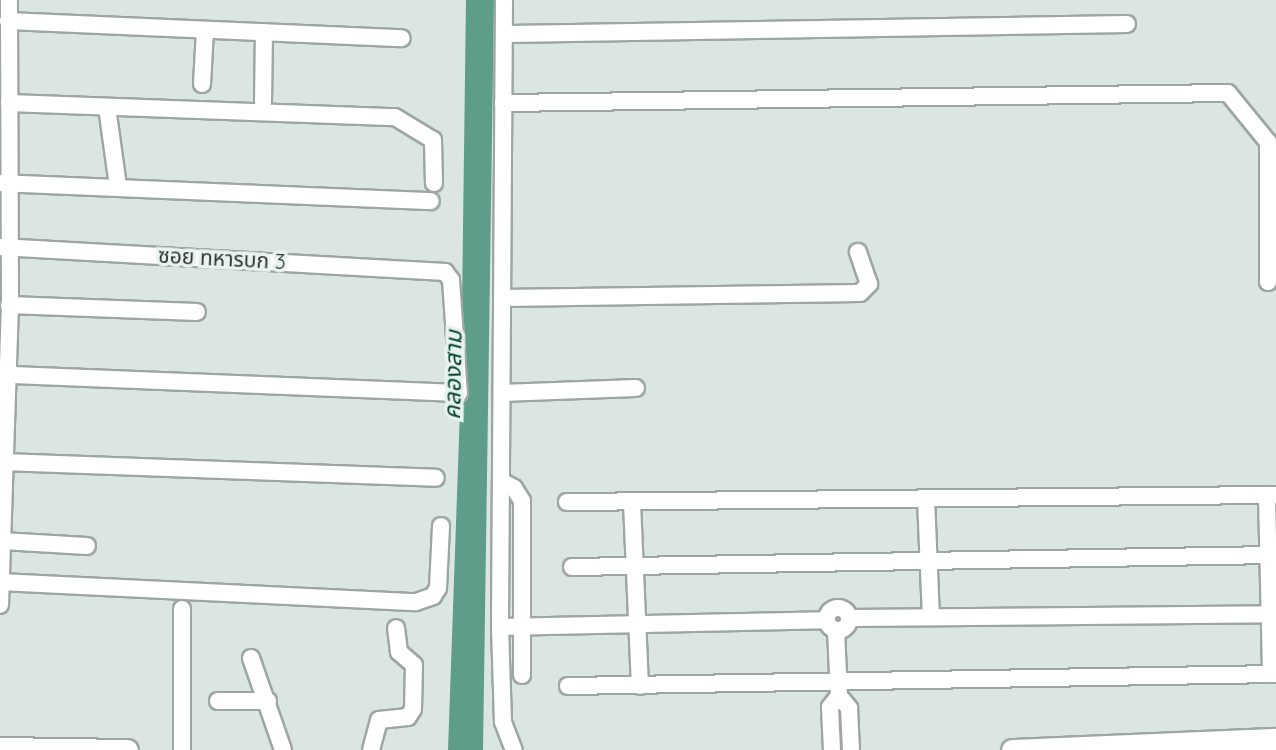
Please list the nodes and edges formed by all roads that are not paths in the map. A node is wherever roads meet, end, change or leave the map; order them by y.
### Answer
1 (9, 0) edge
2 (504, 0) edge
3 (8, 21) junction
4 (1127, 24) dead end
5 (205, 30) junction
6 (264, 32) junction
7 (504, 34) junction
8 (402, 38) dead end
9 (5, 58) edge
10 (202, 84) dead end
11 (263, 102) dead end
12 (9, 103) junction
13 (503, 103) junction
14 (107, 107) junction
15 (434, 183) dead end
16 (6, 184) edge
17 (118, 186) junction
18 (431, 201) dead end
19 (5, 247) edge
20 (858, 252) dead end
21 (1268, 282) dead end
22 (6, 295) edge
23 (502, 298) junction
24 (197, 312) dead end
25 (6, 375) junction
26 (636, 388) dead end
27 (502, 393) junction
28 (2, 413) edge
29 (2, 435) edge
30 (2, 466) edge
31 (436, 478) dead end
32 (501, 481) junction
33 (2, 488) edge
34 (1272, 495) edge
35 (926, 499) junction
36 (567, 502) dead end
37 (632, 503) junction
38 (441, 526) dead end
39 (87, 546) dead end
40 (1, 547) edge
41 (1272, 555) edge
42 (929, 561) junction
43 (635, 565) junction
44 (572, 567) dead end
45 (0, 582) edge
46 (0, 605) edge
47 (182, 609) dead end
48 (1273, 614) edge
49 (931, 617) junction
50 (637, 625) junction
51 (831, 625) junction
52 (522, 626) junction
53 (500, 627) junction
54 (396, 628) dead end
55 (251, 658) dead end
56 (1273, 674) edge
57 (522, 675) dead end
58 (568, 685) dead end
59 (640, 685) junction
60 (839, 688) junction
61 (218, 701) dead end
62 (268, 701) junction
63 (1276, 739) edge
64 (0, 748) edge
65 (127, 750) edge
66 (182, 750) edge
67 (283, 750) edge
68 (371, 750) edge
69 (514, 750) edge
70 (832, 750) edge
71 (851, 750) edge
72 (1012, 750) edge

1 - 3 street
2 - 7 street
3 - 5 street
3 - 9 street
4 - 7 street
5 - 6 street
5 - 10 street
6 - 8 street
6 - 11 street
7 - 13 street
9 - 12 street
12 - 14 street
12 - 16 street
13 - 21 street
13 - 23 street
14 - 15 street
14 - 17 street
16 - 17 street
16 - 19 street
17 - 18 street
19 - 22 street
19 - 25 street, ซอย ทหารบก 3
20 - 23 street
22 - 24 street
22 - 25 street
23 - 27 street
25 - 28 street
26 - 27 street
27 - 32 street
28 - 29 street
29 - 30 street
30 - 31 street
30 - 33 street
32 - 52 street
32 - 53 street
33 - 40 street
34 - 35 street
34 - 41 street
35 - 37 street
35 - 42 street
36 - 37 street
37 - 43 street
38 - 45 street
39 - 40 street
40 - 45 street
41 - 42 street
41 - 48 street
42 - 43 street
42 - 49 street
43 - 44 street
43 - 50 street
45 - 46 street
47 - 66 street
48 - 49 street
48 - 56 street
49 - 51 street
50 - 51 street
50 - 52 street
50 - 59 street
51 - 60 street
52 - 53 street
52 - 57 street
53 - 69 street
54 - 68 street
55 - 62 street
56 - 60 street
58 - 59 street
59 - 60 street
60 - 70 street
60 - 71 street
61 - 62 street
62 - 67 street
63 - 72 main road
64 - 65 main road

